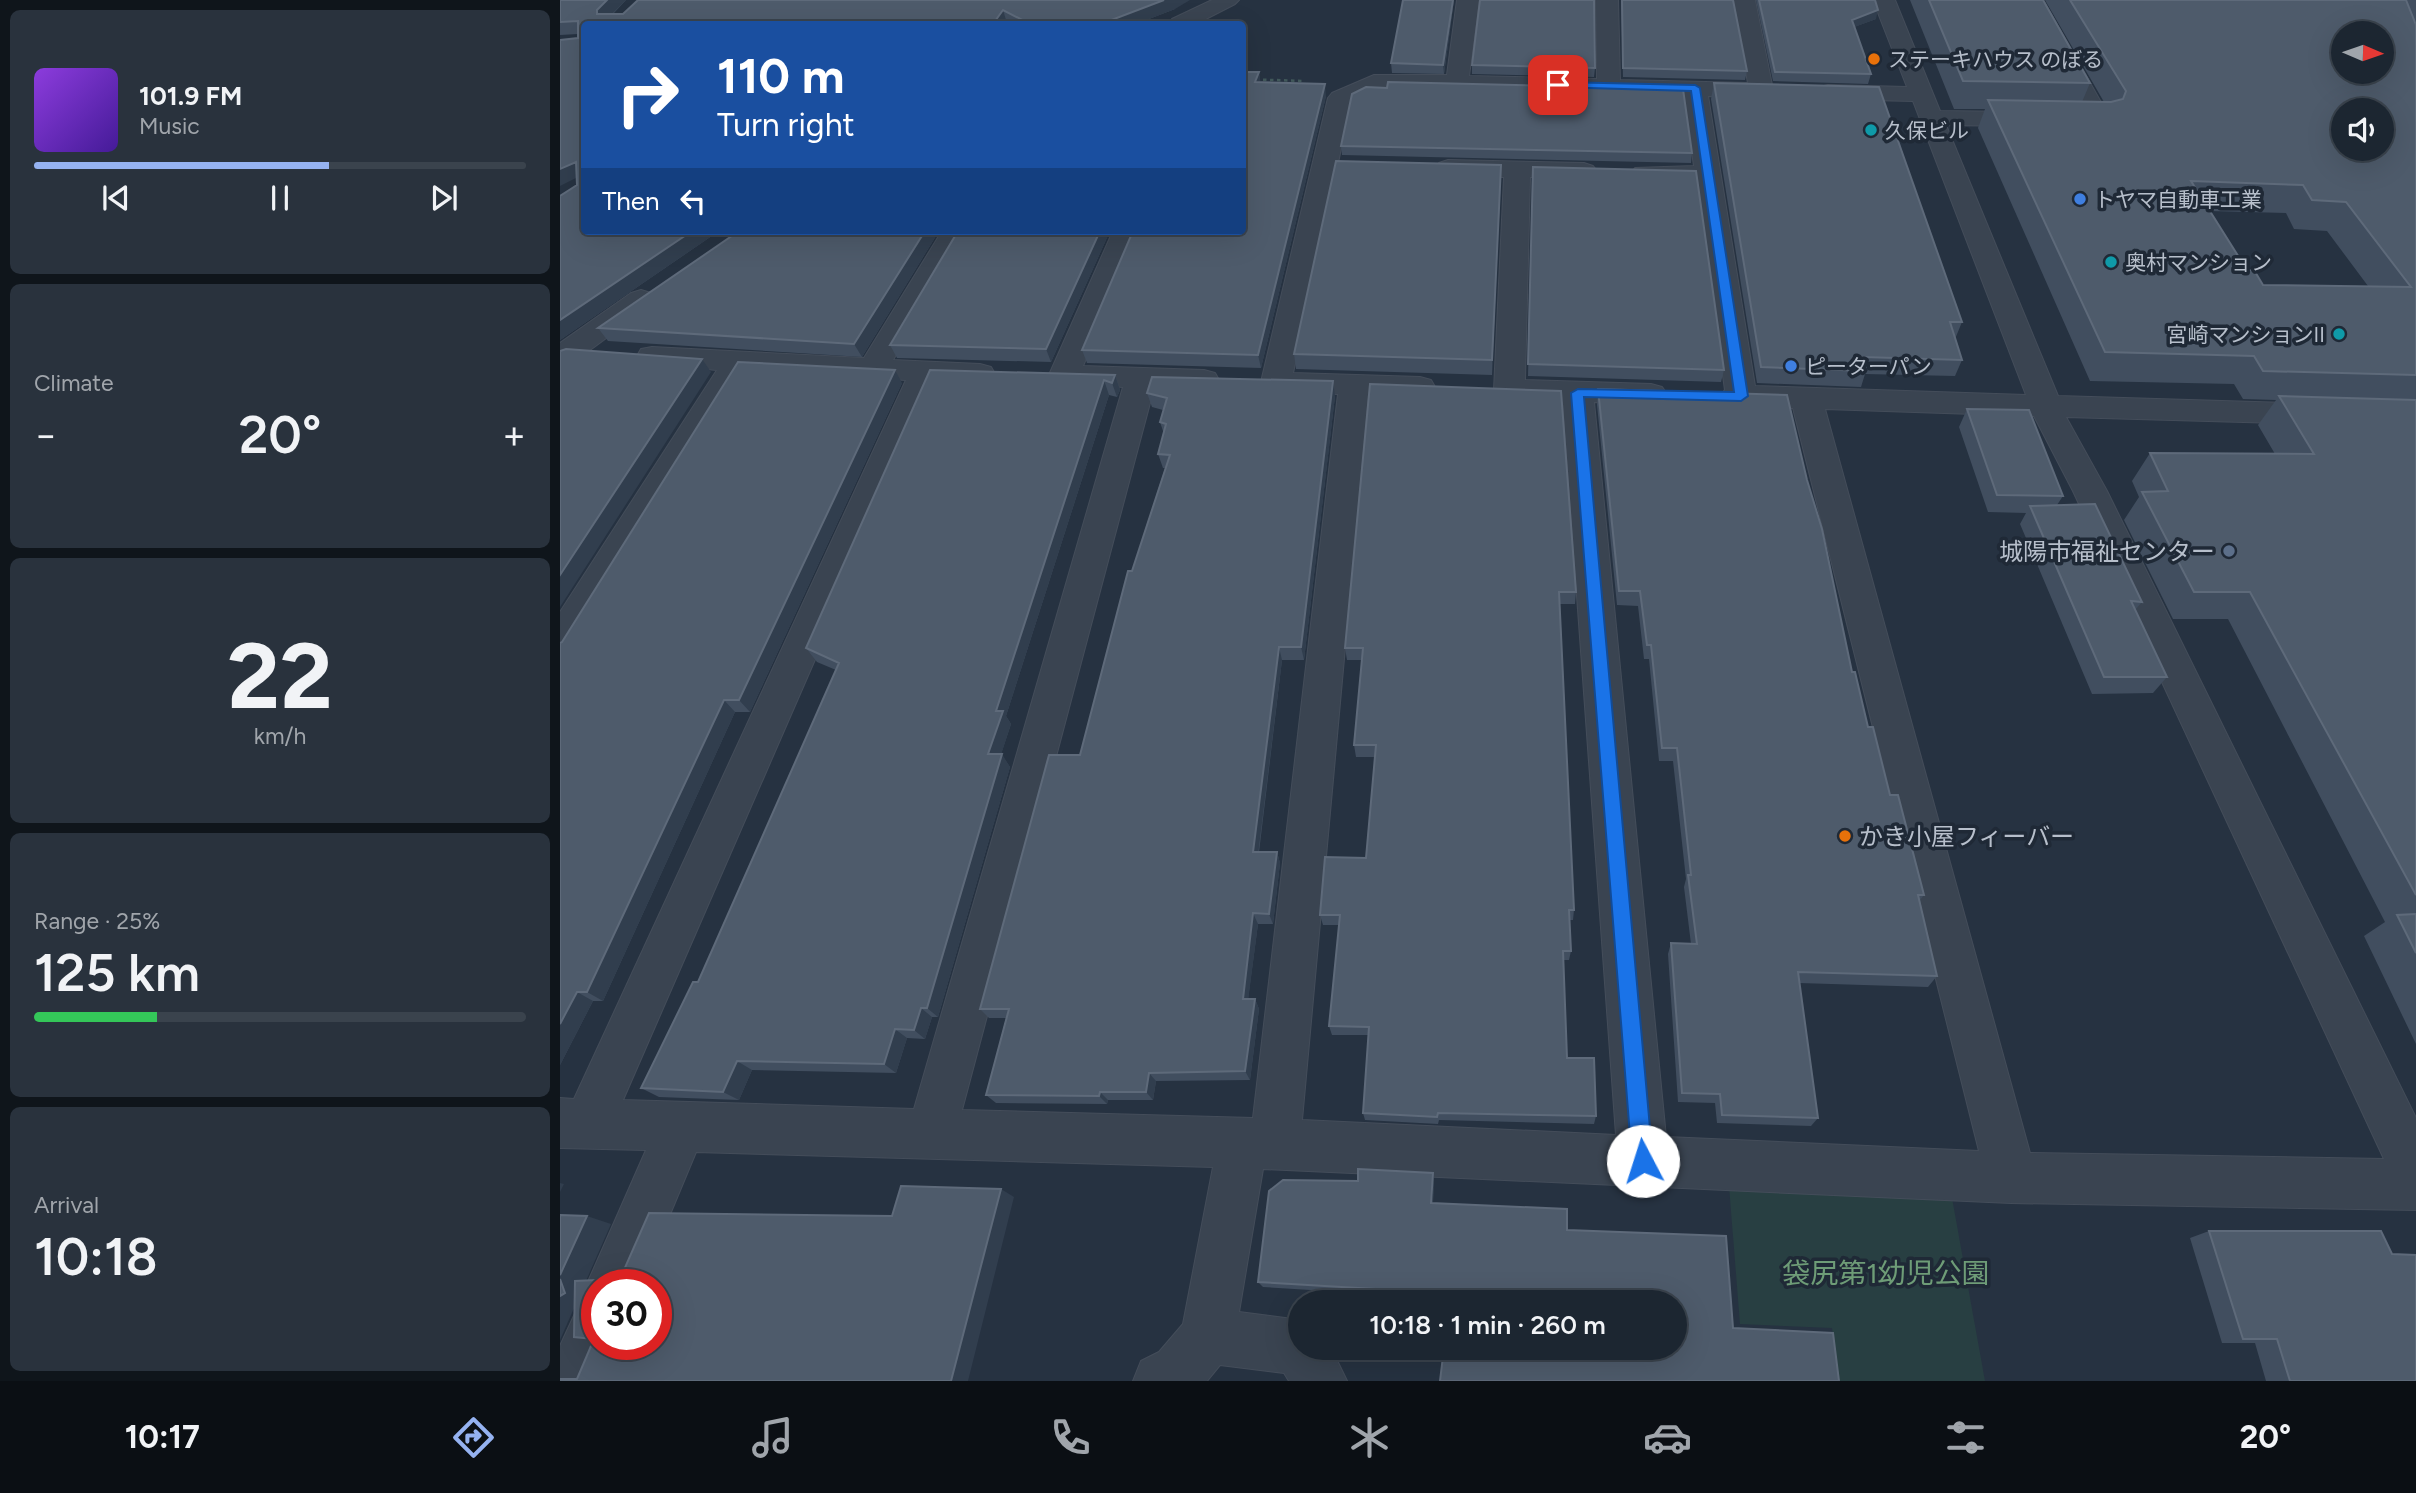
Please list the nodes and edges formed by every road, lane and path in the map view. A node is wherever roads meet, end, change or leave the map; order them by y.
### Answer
1 (1228, 0) edge
2 (1468, 0) edge
3 (1607, 0) edge
4 (1744, 0) edge
5 (1884, 0) edge
6 (2032, 0) edge
7 (1186, 21) edge
8 (1457, 83) junction
9 (1609, 86) junction
10 (1695, 88) junction
11 (1761, 90) junction
12 (1920, 94) junction
13 (1933, 118) junction
14 (1325, 165) junction
15 (1352, 166) edge
16 (1421, 167) edge
17 (1517, 170) junction
18 (1709, 174) junction
19 (953, 235) edge
20 (1124, 235) edge
21 (665, 282) edge
22 (565, 354) edge
23 (736, 363) junction
24 (873, 368) junction
25 (924, 374) junction
26 (1036, 375) junction
27 (1141, 379) junction
28 (1254, 382) junction
29 (1354, 385) junction
30 (1445, 388) edge
31 (1578, 393) junction
32 (1673, 395) edge
33 (1807, 400) junction
34 (2046, 405) junction
35 (2416, 417) edge
36 (560, 643) edge
37 (574, 1123) edge
38 (682, 1126) junction
39 (930, 1135) junction
40 (1259, 1144) junction
41 (1643, 1161) junction
42 (2416, 1172) edge
43 (2011, 1178) junction
44 (2416, 1185) edge
45 (620, 1269) edge
46 (1208, 1336) junction
47 (1288, 1346) edge
48 (582, 1360) edge
49 (1307, 1360) edge
50 (573, 1381) edge
51 (1161, 1381) edge
52 (1319, 1381) edge

1 - 7 street
2 - 8 street
3 - 9 street
4 - 11 street
5 - 12 street
6 - 13 street
8 - 9 street
8 - 14 street
9 - 10 street
10 - 11 street
10 - 18 street
11 - 12 street
12 - 13 street
13 - 34 street
14 - 15 street
14 - 28 street
16 - 17 street
17 - 18 street
17 - 31 street
18 - 33 street
19 - 24 street
20 - 26 street
21 - 22 street
22 - 23 street
23 - 24 street
23 - 36 street
24 - 25 street
25 - 26 street
25 - 37 street
26 - 27 street
27 - 28 street
27 - 39 street
28 - 29 street
29 - 30 street
29 - 40 street
31 - 32 street
31 - 41 street
33 - 34 street
33 - 43 street
34 - 35 street
34 - 42 street
37 - 38 street
38 - 39 street
38 - 45 street
39 - 40 street
40 - 41 street
40 - 46 street
41 - 43 street
43 - 44 street
46 - 47 street
46 - 51 street
48 - 50 street
49 - 52 street

